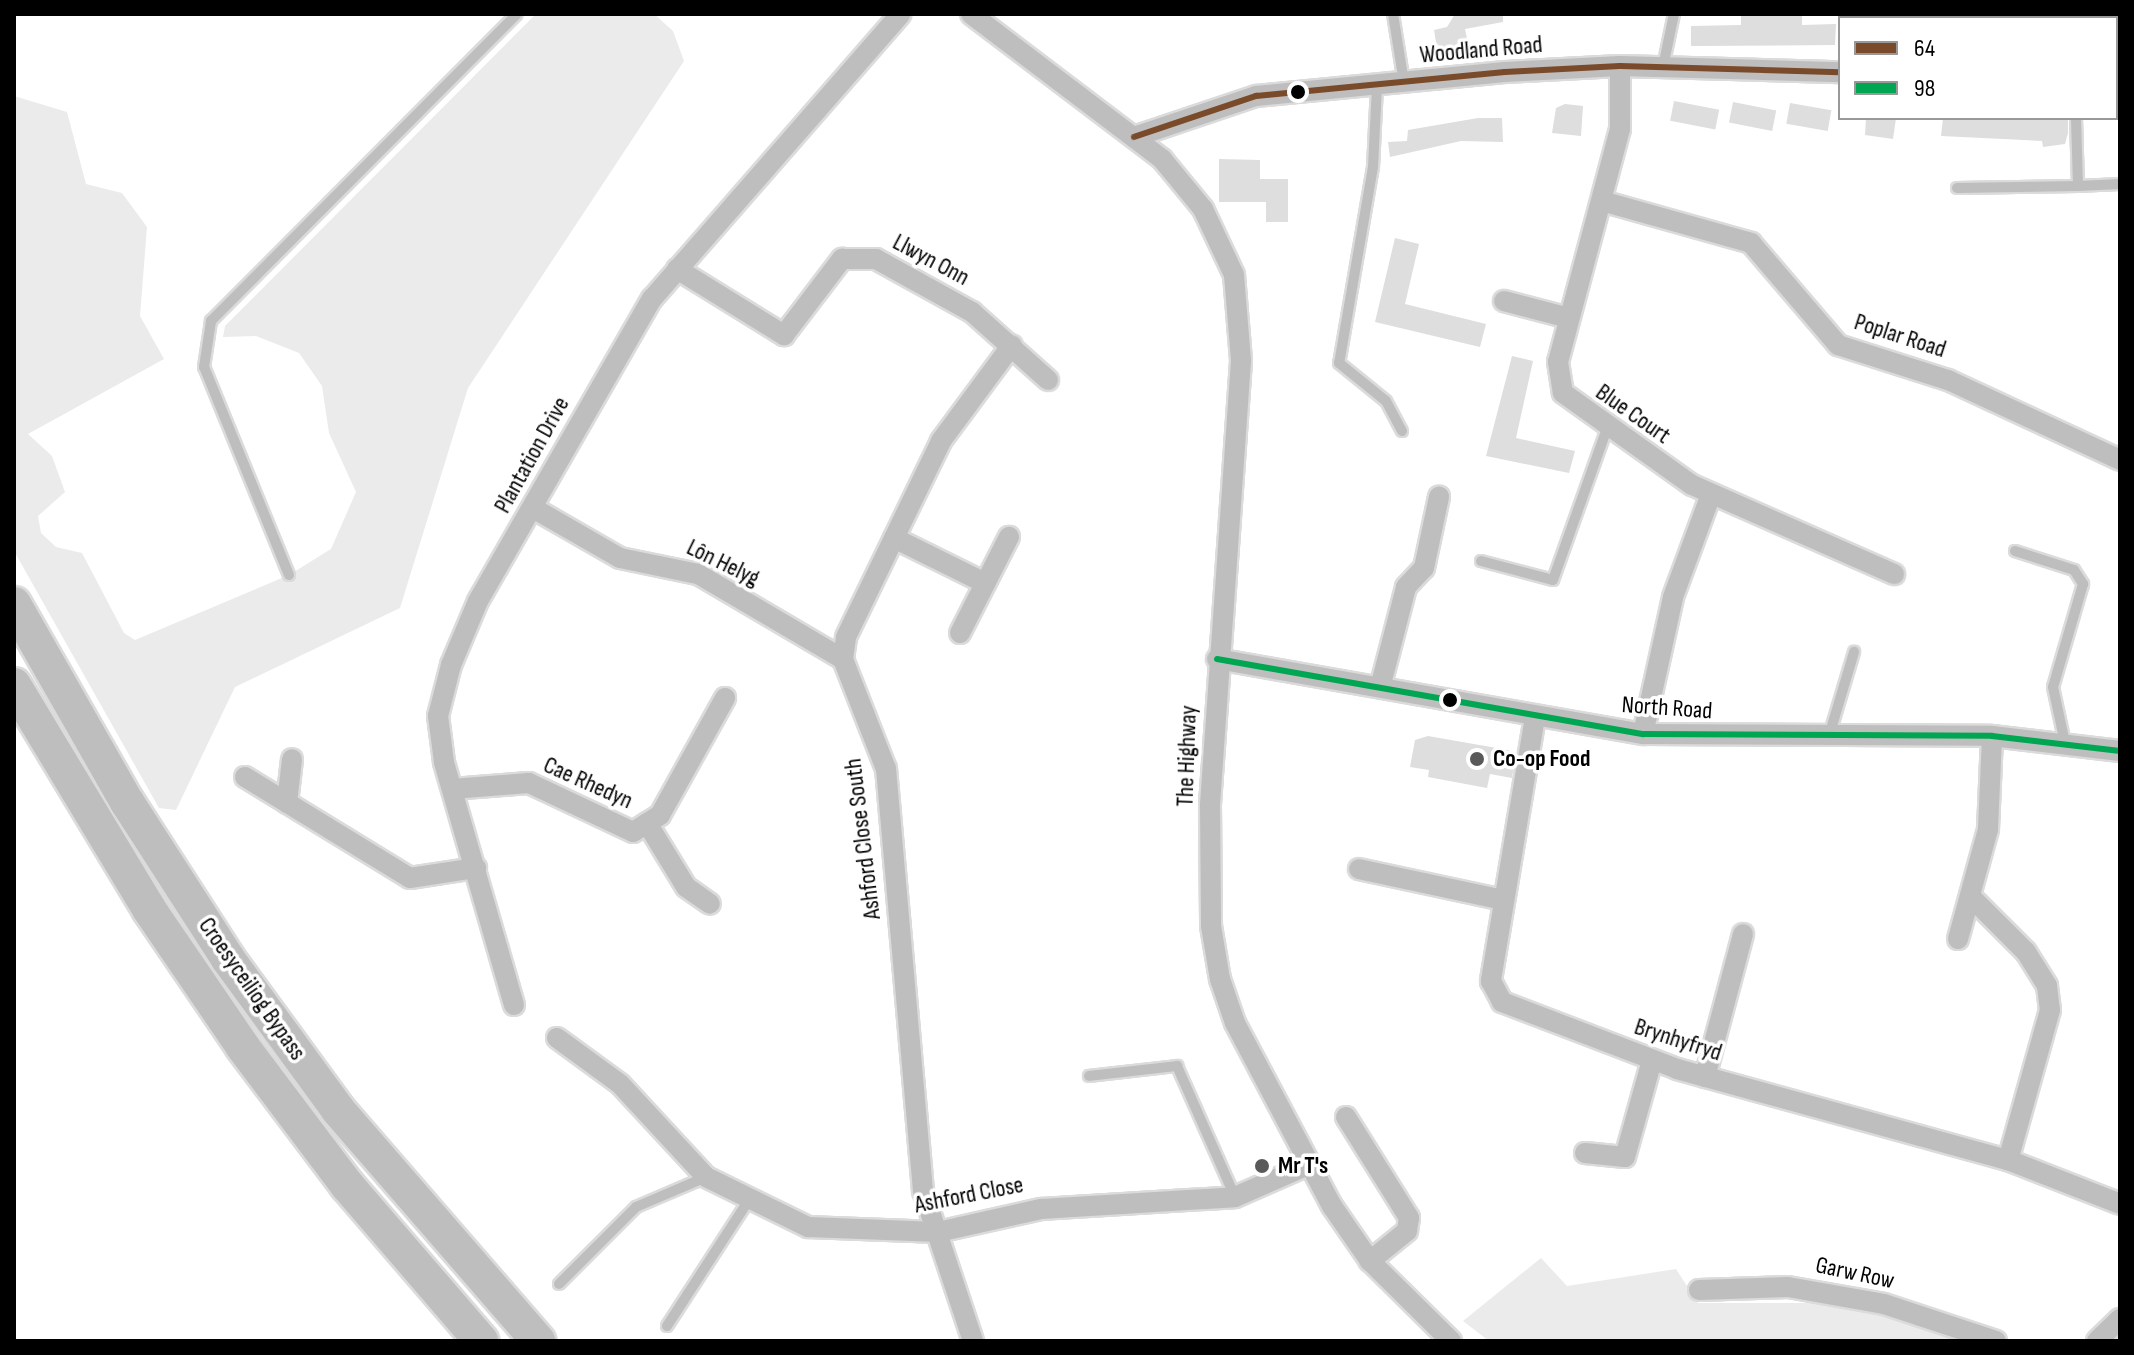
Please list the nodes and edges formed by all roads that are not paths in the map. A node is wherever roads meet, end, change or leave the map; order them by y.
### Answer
1 (517, 14) edge
2 (901, 14) edge
3 (971, 14) edge
4 (1393, 14) edge
5 (1674, 14) edge
6 (1620, 66) junction
7 (1663, 67) junction
8 (1838, 72) edge
9 (1404, 83) junction
10 (1377, 86) junction
11 (2076, 120) edge
12 (1134, 137) junction
13 (2120, 184) edge
14 (2078, 186) junction
15 (1957, 188) dead end
16 (1602, 201) junction
17 (677, 269) junction
18 (1504, 301) dead end
19 (1569, 318) junction
20 (1012, 345) junction
21 (1048, 380) dead end
22 (1607, 428) junction
23 (1402, 431) dead end
24 (2120, 460) edge
25 (1711, 494) junction
26 (1439, 497) dead end
27 (533, 508) junction
28 (1009, 537) dead end
29 (894, 538) junction
30 (2015, 551) dead end
31 (1481, 561) dead end
32 (1894, 574) dead end
33 (289, 575) dead end
34 (985, 583) junction
35 (14, 604) edge
36 (960, 633) dead end
37 (1854, 652) dead end
38 (843, 659) junction
39 (1217, 659) junction
40 (1381, 684) junction
41 (14, 685) edge
42 (725, 698) dead end
43 (1535, 717) junction
44 (1643, 734) junction
45 (1992, 736) junction
46 (1828, 738) junction
47 (2065, 743) junction
48 (2120, 751) edge
49 (292, 759) dead end
50 (245, 777) dead end
51 (452, 789) junction
52 (287, 803) junction
53 (647, 823) junction
54 (476, 868) junction
55 (1359, 869) dead end
56 (1970, 896) junction
57 (1503, 900) junction
58 (710, 904) dead end
59 (1743, 934) dead end
60 (1958, 939) dead end
61 (514, 1005) dead end
62 (557, 1038) dead end
63 (1652, 1060) junction
64 (1089, 1076) dead end
65 (1705, 1077) junction
66 (1346, 1117) dead end
67 (1585, 1153) dead end
68 (2008, 1160) junction
69 (1308, 1165) junction
70 (706, 1177) junction
71 (1235, 1197) junction
72 (747, 1203) junction
73 (2120, 1204) edge
74 (938, 1232) junction
75 (1370, 1261) junction
76 (559, 1284) dead end
77 (1699, 1290) dead end
78 (2120, 1319) edge
79 (667, 1326) dead end
80 (481, 1341) edge
81 (538, 1341) edge
82 (973, 1341) edge
83 (1451, 1341) edge
84 (1996, 1341) edge
85 (2099, 1341) edge

1 - 33 lane
2 - 17 street, Plantation Drive
3 - 12 street, The Highway
4 - 9 lane
5 - 7 lane
6 - 7 street, Woodland Road
6 - 9 street, Woodland Road
6 - 16 street, Blue Court
7 - 8 street, Woodland Road
9 - 10 street, Woodland Road
10 - 12 street, Woodland Road
10 - 23 lane
11 - 14 lane
12 - 39 street, The Highway
13 - 14 lane
14 - 15 lane
16 - 19 street, Blue Court
16 - 24 street, Poplar Road
17 - 20 street, Llwyn Onn
17 - 27 street, Plantation Drive
18 - 19 street
19 - 22 street, Blue Court
20 - 21 street, Llwyn Onn
20 - 29 street
22 - 25 street, Blue Court
22 - 31 lane
25 - 32 street, Blue Court
25 - 44 street
26 - 40 street
27 - 38 street, Lôn Helyg
27 - 51 street, Plantation Drive
28 - 34 street
29 - 34 street
29 - 38 street
30 - 47 lane
34 - 36 street
35 - 81 highway, Croesyceiliog Bypass
37 - 46 lane
38 - 74 street, Ashford Close South
39 - 40 street, North Road
39 - 69 street, The Highway
40 - 43 street, North Road
41 - 80 highway, Croesyceiliog Bypass
42 - 53 street, Cae Rhedyn
43 - 44 street, North Road
43 - 57 street, Brynhyfryd
44 - 46 street, North Road
45 - 46 street, North Road
45 - 47 street, North Road
45 - 56 street
47 - 48 street, North Road
49 - 52 street
50 - 52 street
51 - 53 street, Cae Rhedyn
51 - 54 street, Plantation Drive
52 - 54 street
53 - 58 street
54 - 61 street, Plantation Drive
55 - 57 street
56 - 60 street
56 - 68 street
57 - 63 street, Brynhyfryd
59 - 65 street
62 - 70 street, Ashford Close
63 - 65 street, Brynhyfryd
63 - 67 street
64 - 71 lane
65 - 68 street, Brynhyfryd
66 - 75 street
68 - 73 street, Brynhyfryd
69 - 71 street, Ashford Close
69 - 75 street, The Highway
70 - 72 street, Ashford Close
70 - 76 lane
71 - 74 street, Ashford Close
72 - 74 street, Ashford Close
72 - 79 lane
74 - 82 street, Ashford Close South
75 - 83 street, The Highway
77 - 84 street, Garw Row
78 - 85 street

